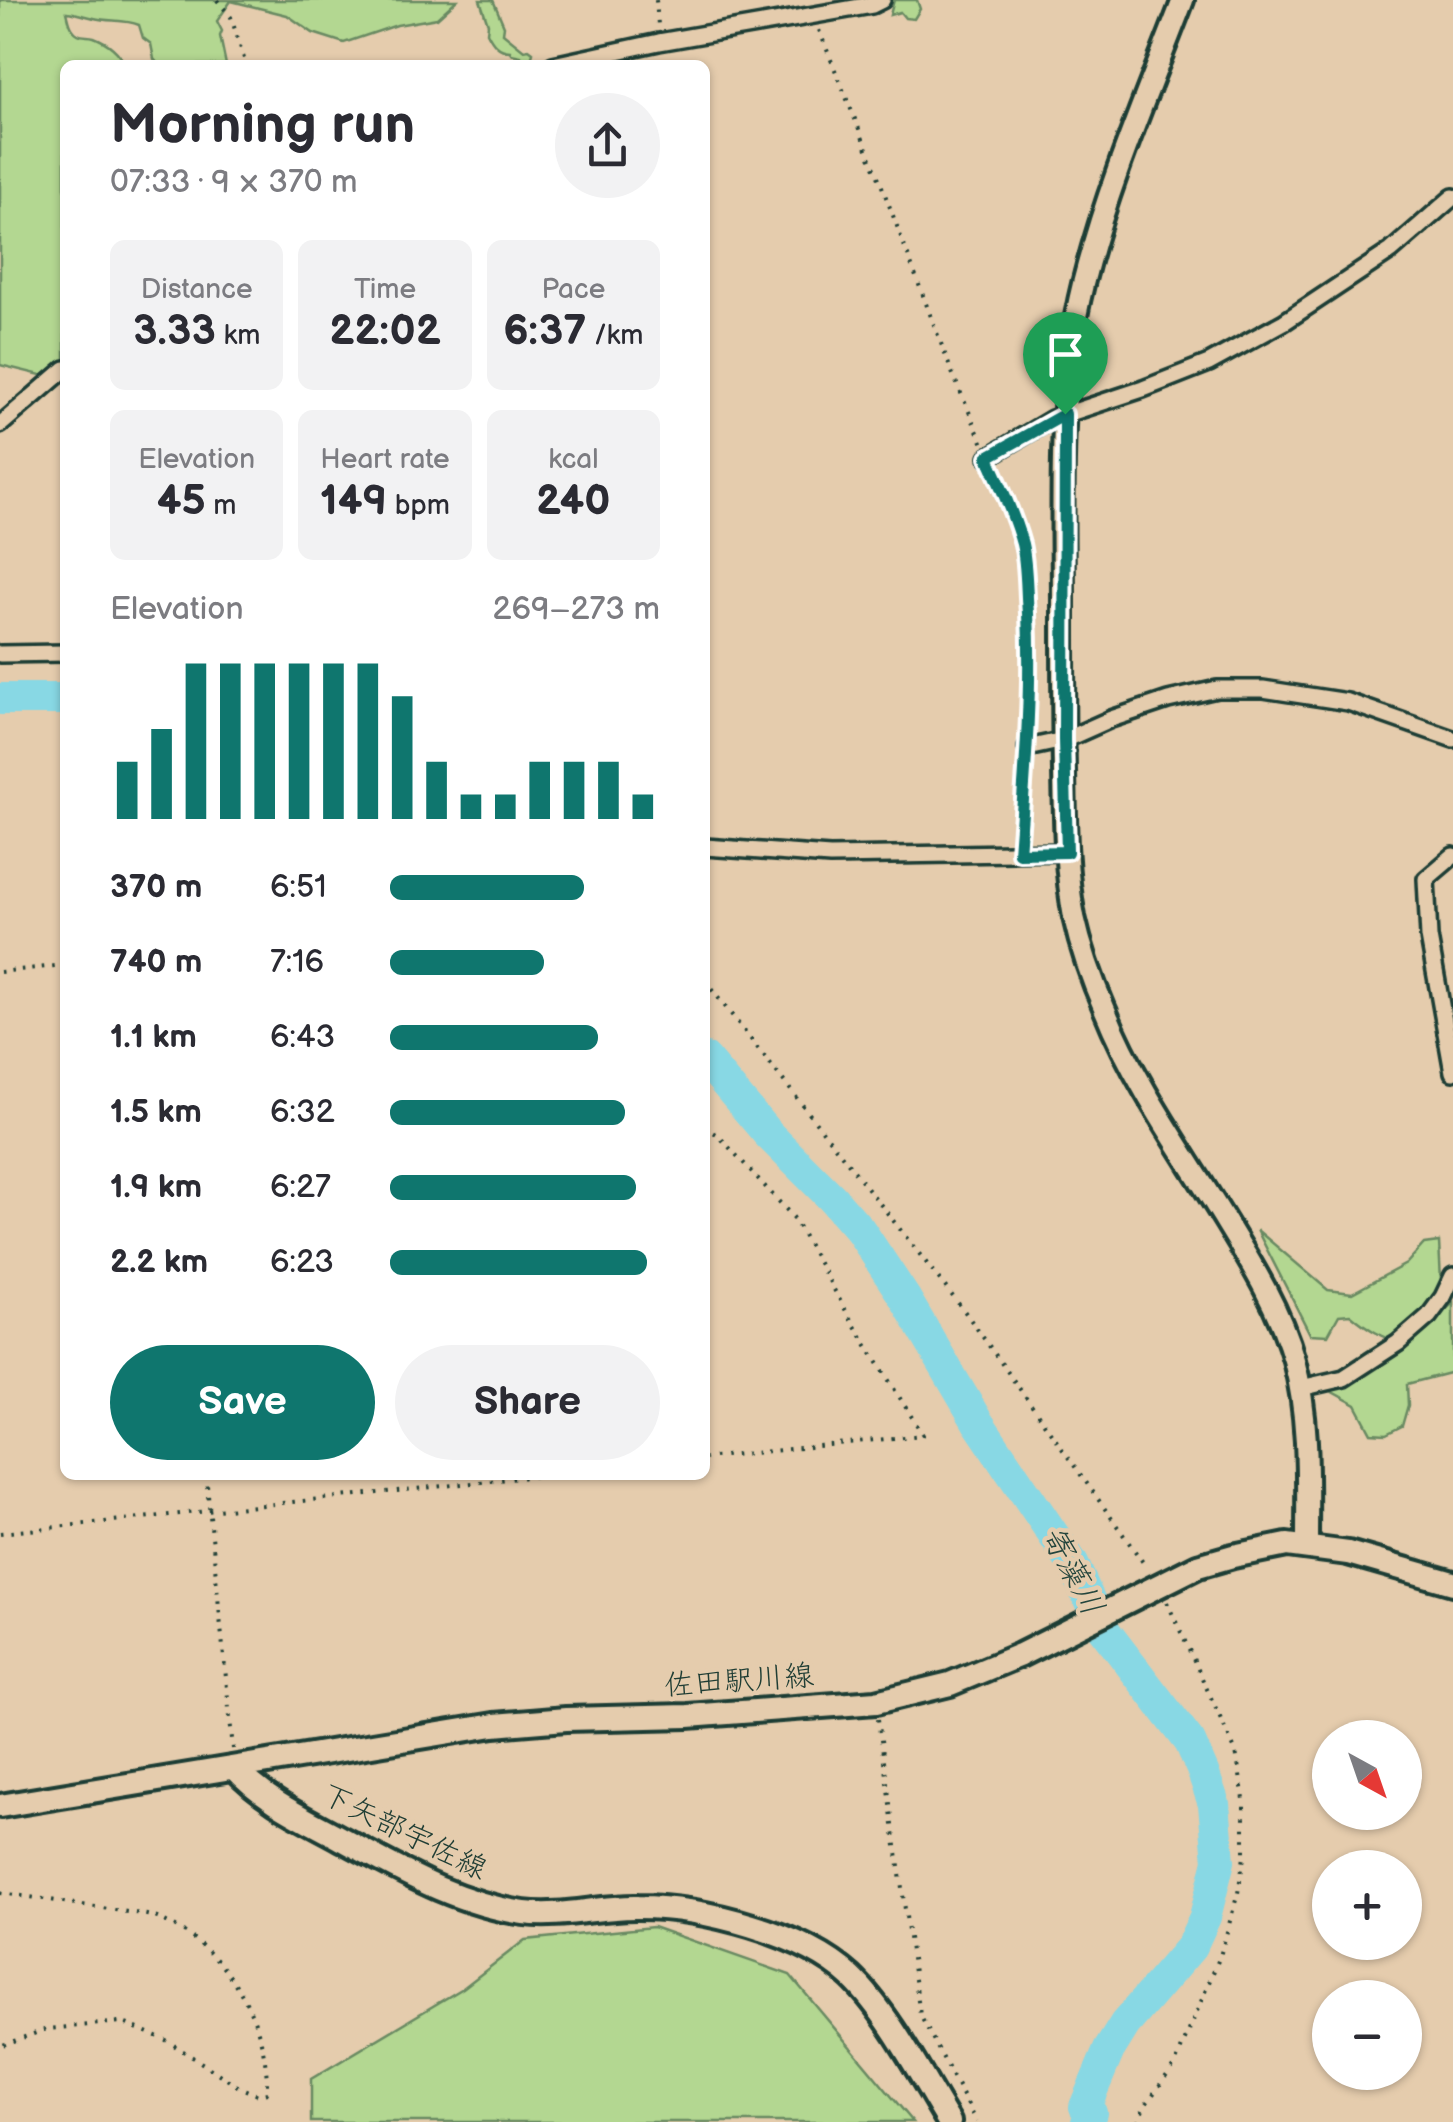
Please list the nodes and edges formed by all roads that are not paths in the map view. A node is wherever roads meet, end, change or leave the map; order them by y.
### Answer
1 (882, 0) edge
2 (1183, 0) edge
3 (576, 60) edge
4 (1453, 197) edge
5 (60, 374) edge
6 (1065, 414) junction
7 (0, 425) edge
8 (988, 457) road end
9 (60, 653) edge
10 (0, 654) edge
11 (1453, 738) edge
12 (1064, 740) junction
13 (1027, 748) road end
14 (710, 847) edge
15 (1067, 852) junction
16 (1453, 856) edge
17 (1453, 1072) edge
18 (1453, 1276) edge
19 (1301, 1388) junction
20 (1308, 1546) junction
21 (1453, 1583) edge
22 (235, 1768) junction
23 (0, 1806) edge
24 (949, 2122) edge

1 - 3 street
2 - 6 street
4 - 6 street
5 - 7 street
6 - 8 street
6 - 12 street
9 - 10 street
11 - 12 street
12 - 13 street
12 - 15 street
14 - 15 street
15 - 19 street
16 - 17 street
18 - 19 street
19 - 20 street
20 - 21 main road, 佐田駅川線
20 - 22 main road, 佐田駅川線
22 - 23 main road, 佐田駅川線
22 - 24 main road, 下矢部宇佐線

